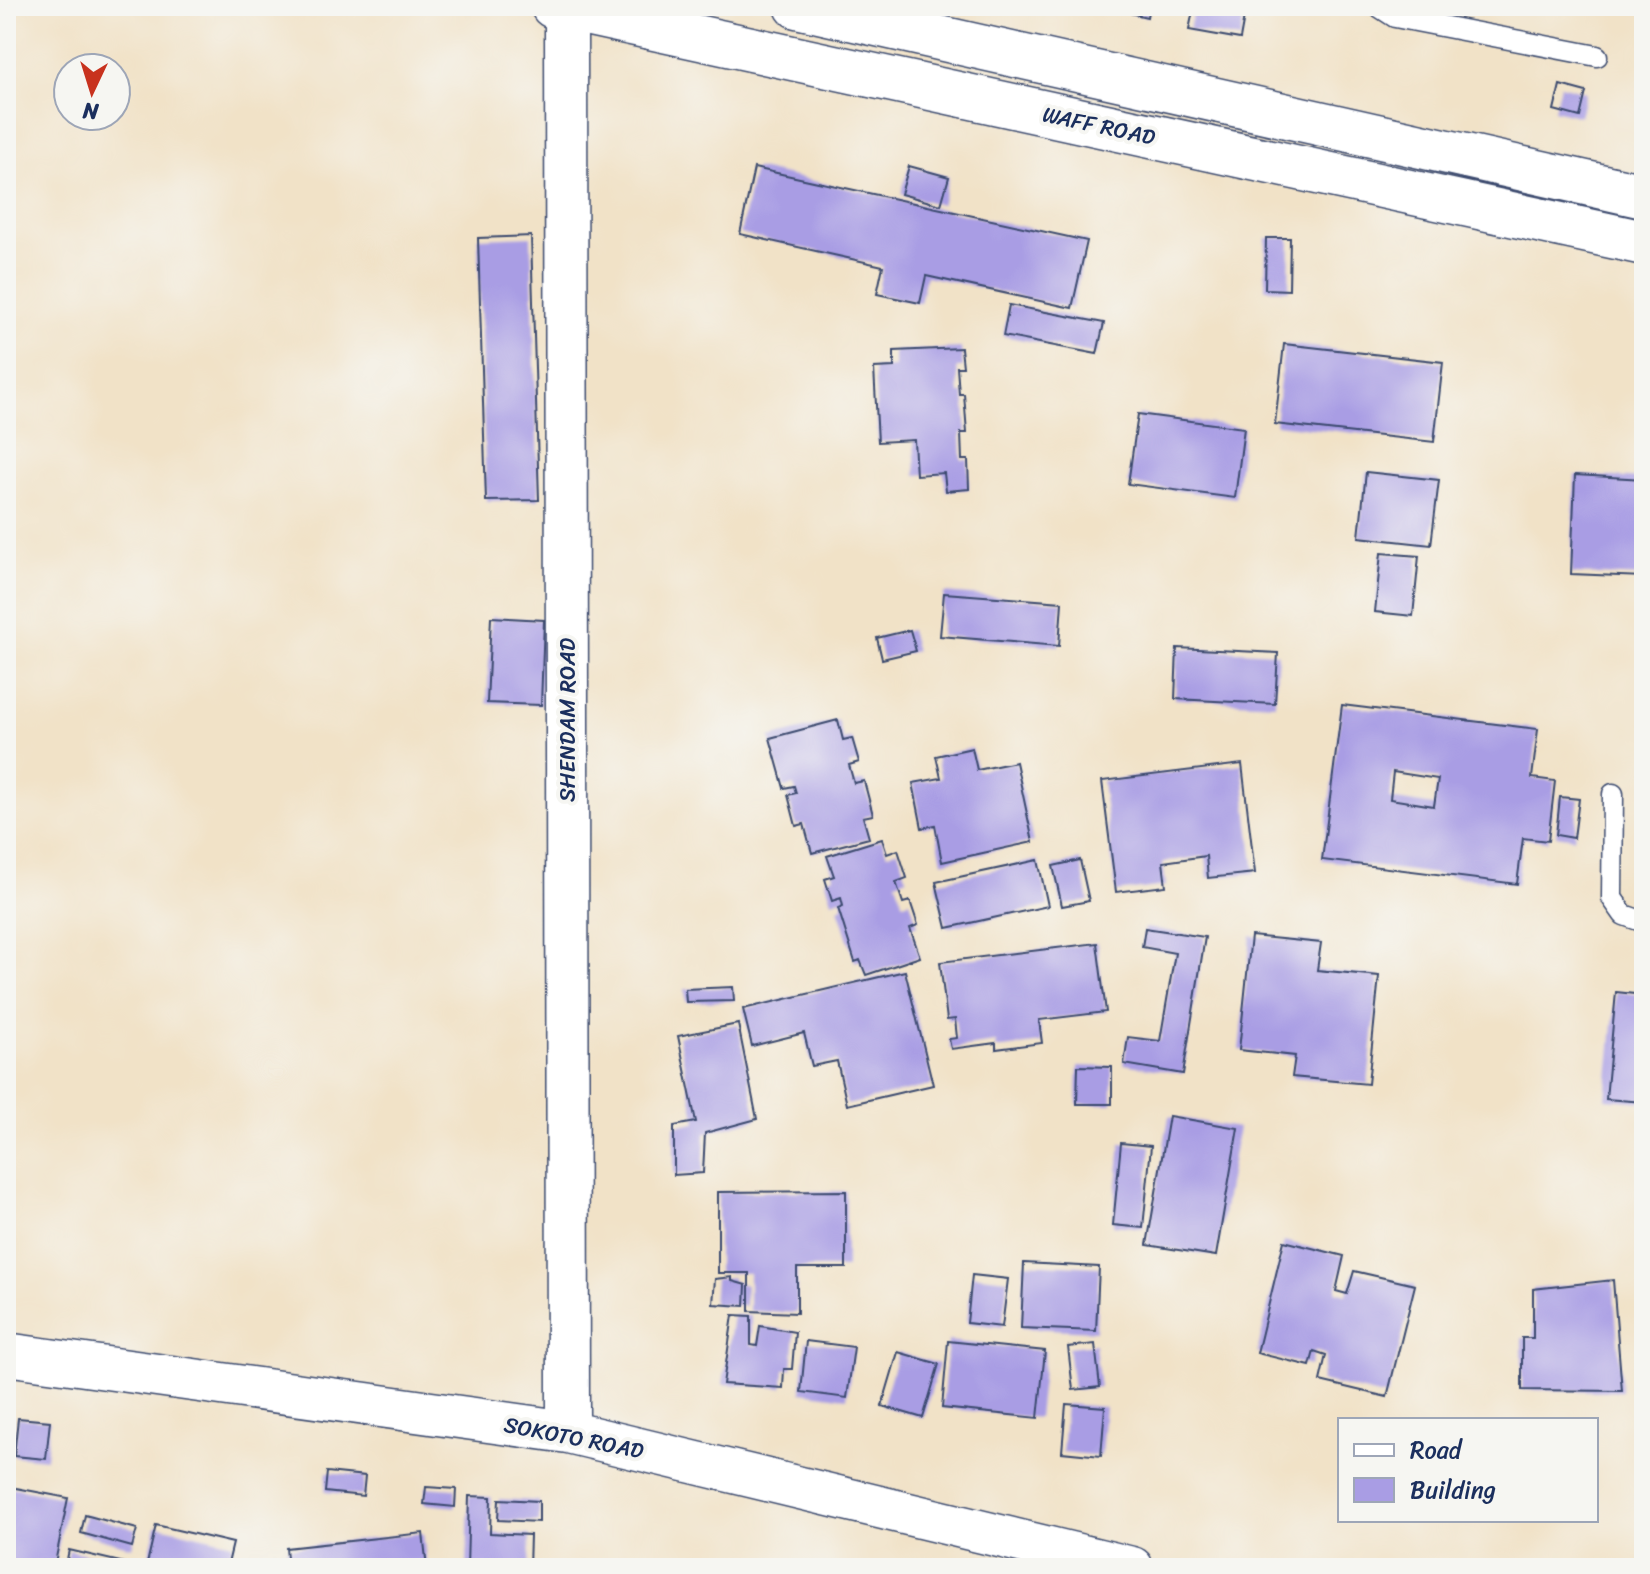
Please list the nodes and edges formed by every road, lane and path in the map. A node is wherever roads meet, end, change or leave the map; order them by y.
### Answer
1 (797, 6) edge
2 (1378, 6) edge
3 (559, 7) edge
4 (1597, 56) dead end
5 (1644, 196) edge
6 (1644, 243) edge
7 (1613, 794) dead end
8 (1644, 922) edge
9 (6, 1354) edge
10 (568, 1432) junction
11 (1115, 1566) edge

1 - 5 street
2 - 4 lane
3 - 6 street, WAFF ROAD
3 - 10 street, SHENDAM ROAD
7 - 8 lane
9 - 10 street, SOKOTO ROAD
10 - 11 street, SOKOTO ROAD

